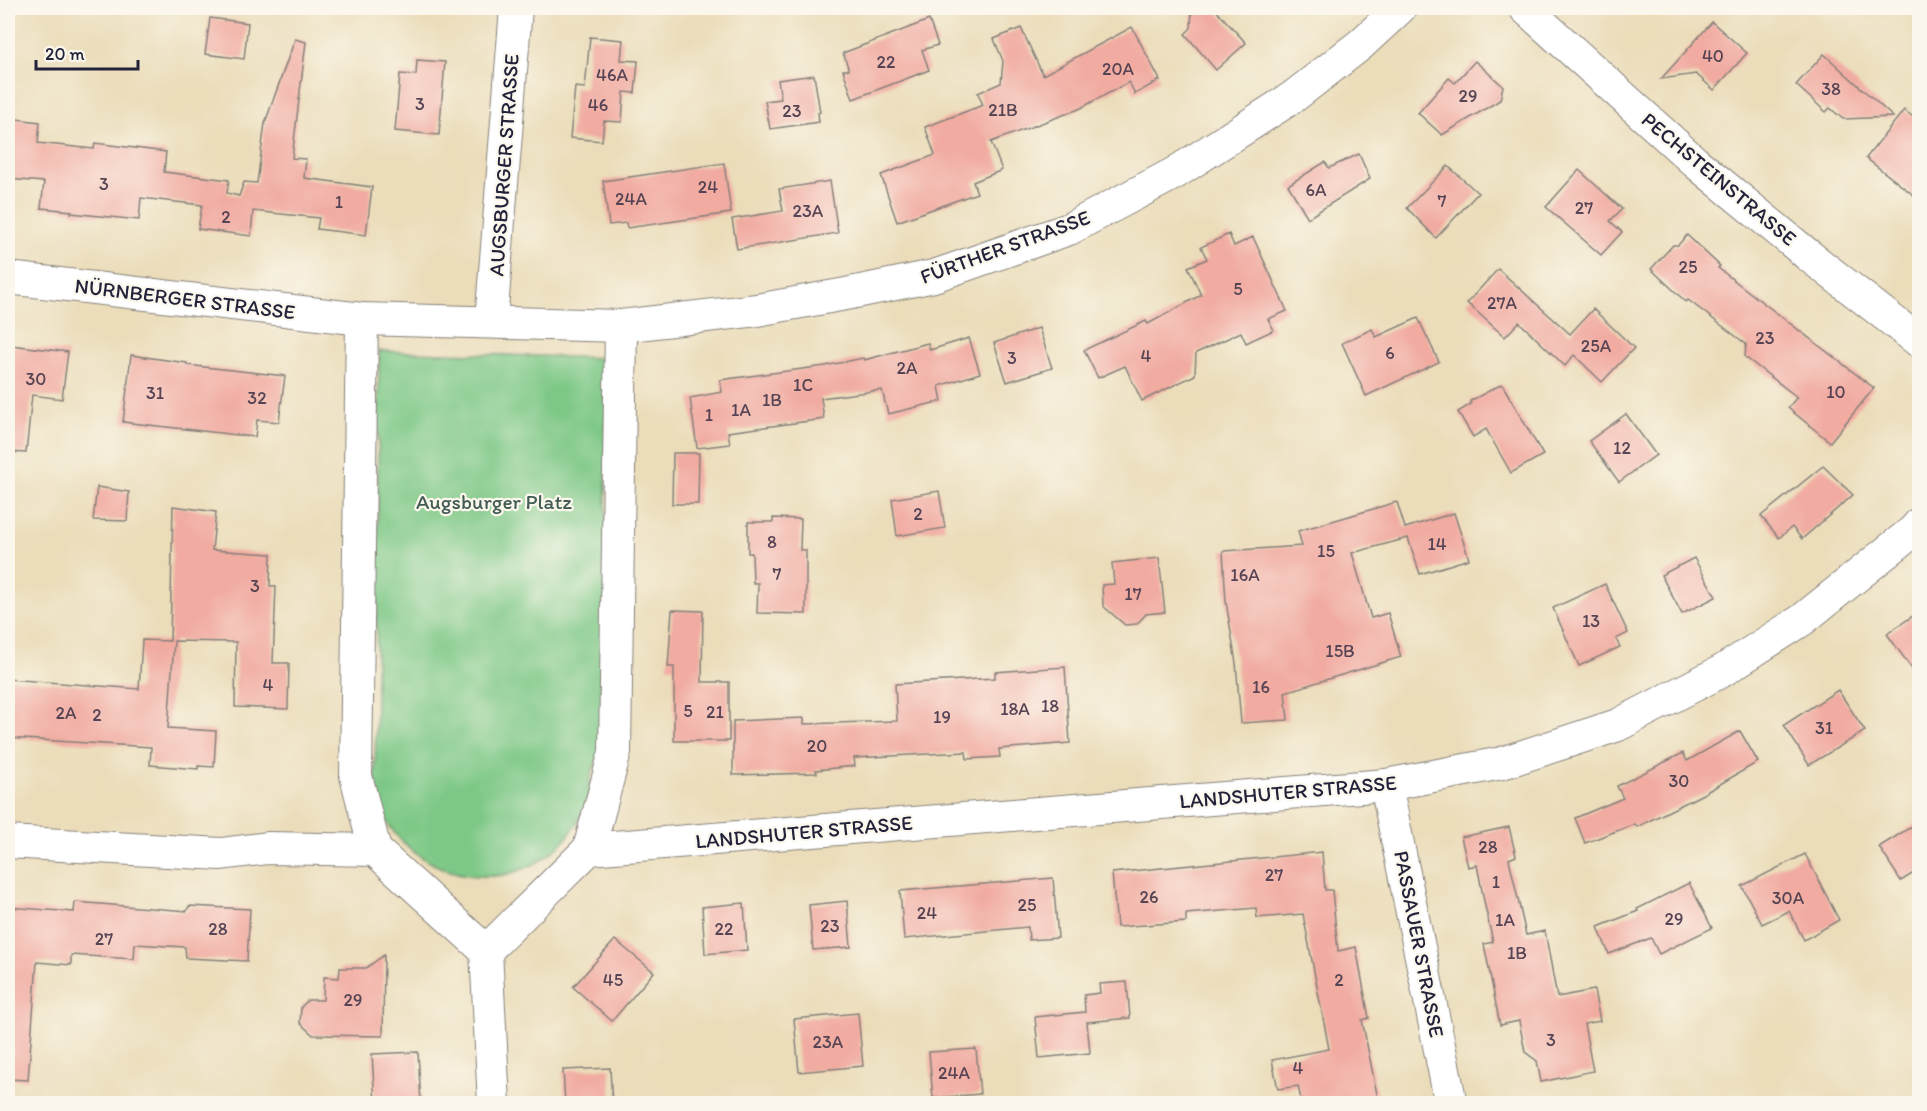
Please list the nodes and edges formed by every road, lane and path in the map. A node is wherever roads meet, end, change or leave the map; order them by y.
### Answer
1 (516, 8) edge
2 (1400, 8) edge
3 (1525, 8) edge
4 (8, 278) edge
5 (362, 319) junction
6 (491, 322) junction
7 (621, 326) junction
8 (1920, 342) edge
9 (1920, 523) edge
10 (1386, 785) junction
11 (8, 842) edge
12 (589, 849) junction
13 (375, 850) junction
14 (486, 951) junction
15 (494, 1104) edge
16 (1451, 1104) edge

1 - 6 street, AUGSBURGER STRASSE
2 - 7 street, FÜRTHER STRASSE
3 - 8 street, PECHSTEINSTRASSE
4 - 5 street, NÜRNBERGER STRASSE
5 - 6 street
5 - 13 street
6 - 7 street
7 - 12 street
9 - 10 street, LANDSHUTER STRASSE
10 - 12 street, LANDSHUTER STRASSE
10 - 16 street, PASSAUER STRASSE
11 - 13 street
12 - 14 street
13 - 14 street
14 - 15 street

